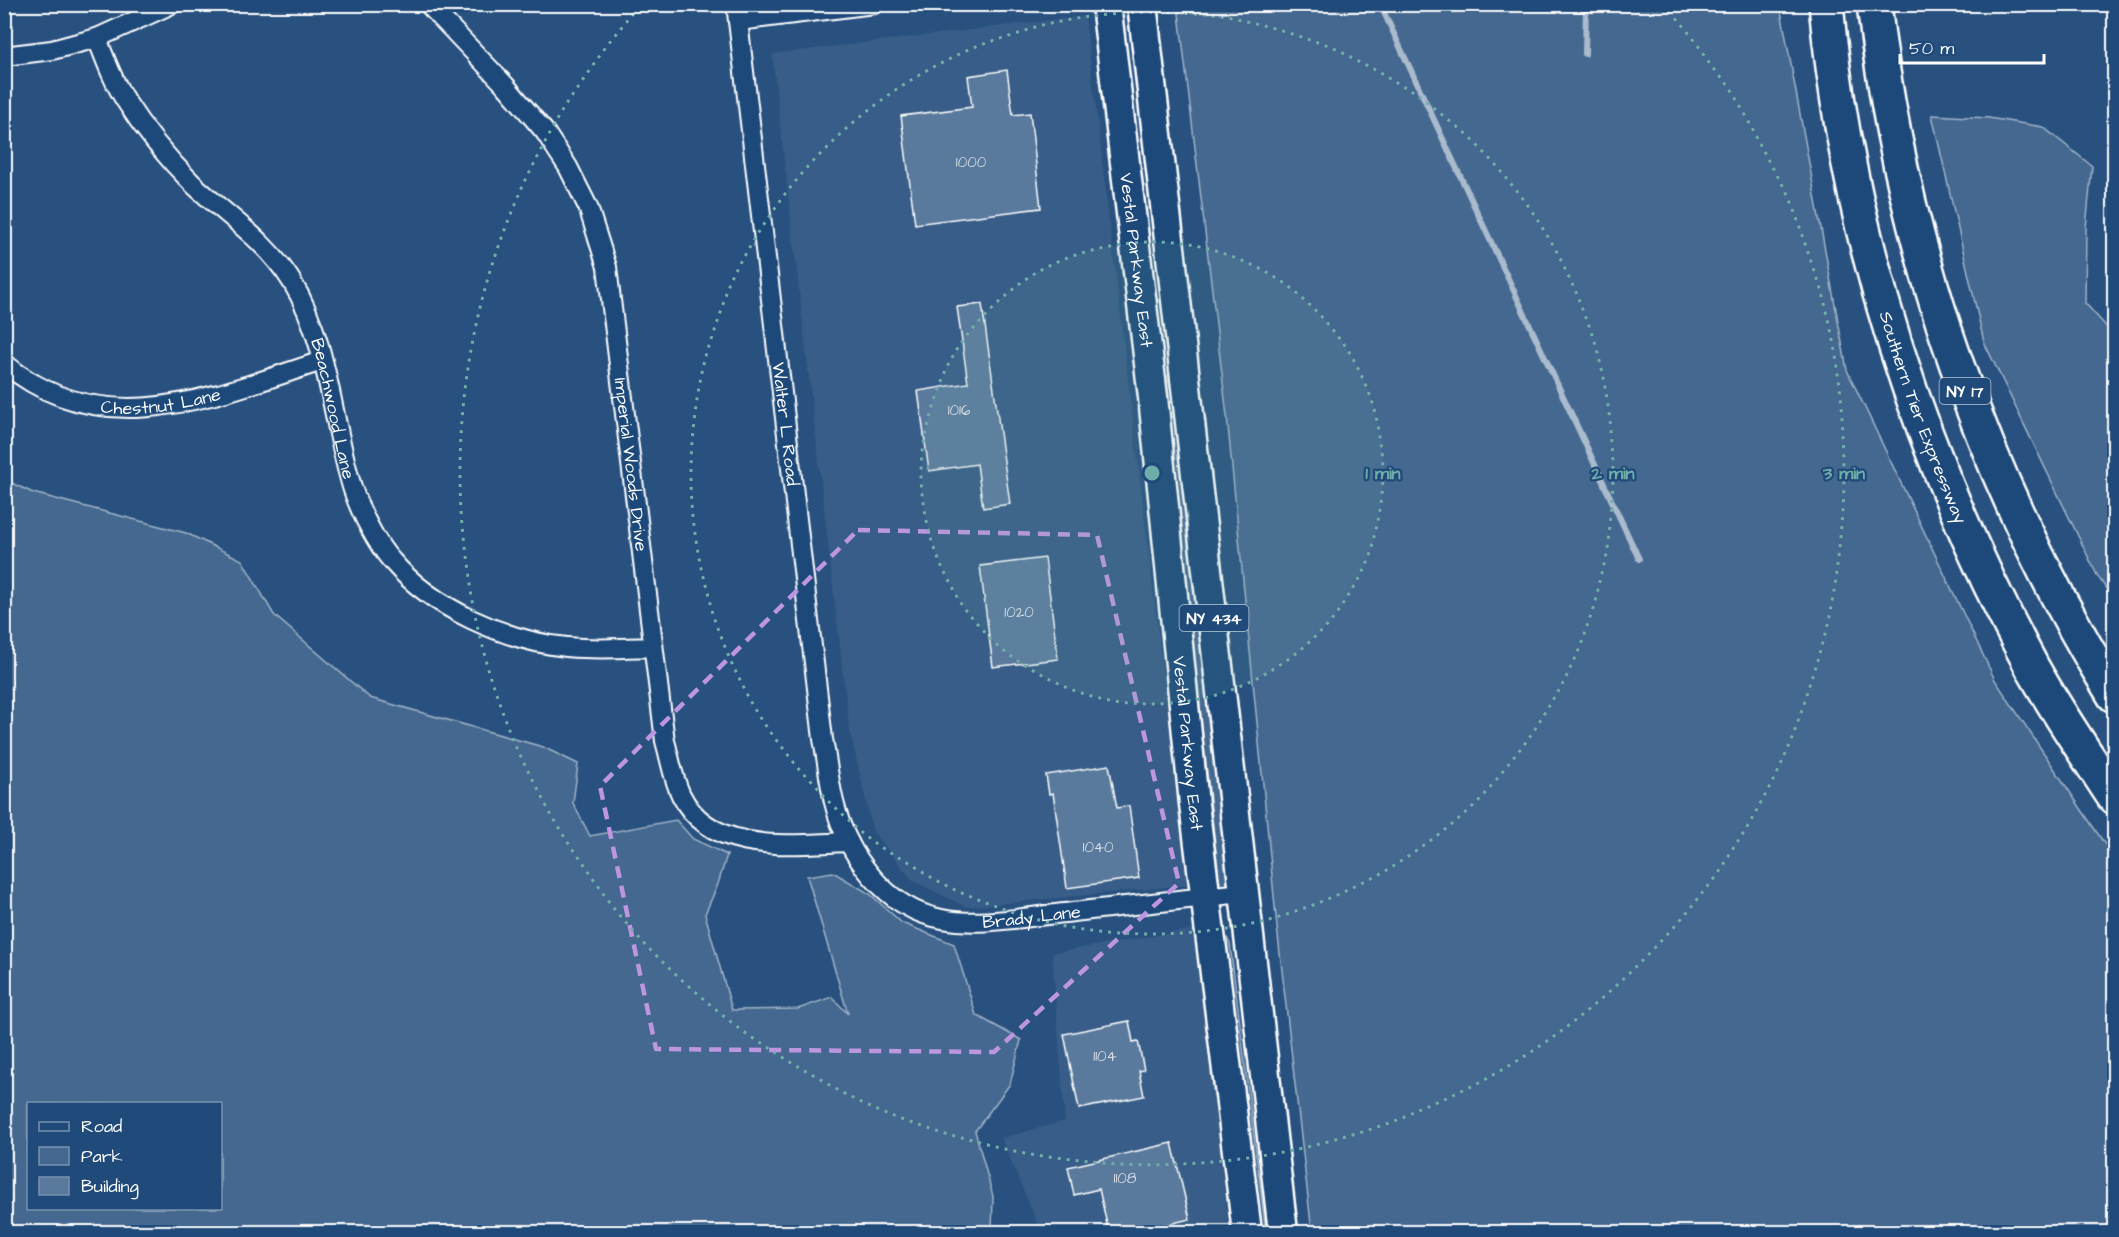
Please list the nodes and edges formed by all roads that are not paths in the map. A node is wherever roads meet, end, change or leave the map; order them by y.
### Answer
1 (172, 4) edge
2 (428, 4) edge
3 (874, 4) edge
4 (1106, 4) edge
5 (1142, 4) edge
6 (1826, 4) edge
7 (1874, 4) edge
8 (1882, 4) edge
9 (737, 13) edge
10 (97, 38) junction
11 (4, 56) edge
12 (1881, 62) junction
13 (322, 361) junction
14 (4, 363) edge
15 (653, 647) junction
16 (2115, 695) edge
17 (2115, 797) edge
18 (849, 842) junction
19 (1245, 893) junction
20 (1206, 897) junction
21 (1246, 1233) edge
22 (1283, 1233) edge

1 - 10 street
2 - 15 street, Imperial Woods Drive
3 - 9 street
4 - 20 main road, Vestal Parkway East / NY 434
5 - 19 main road, Vestal Parkway East / NY 434
6 - 17 highway, Southern Tier Expressway / NY 17
7 - 12 highway, NY 17
8 - 12 highway
9 - 18 street, Walter L Road
10 - 11 street
10 - 13 street, Beachwood Lane
12 - 16 highway, NY 17
13 - 14 street, Chestnut Lane
13 - 15 street, Beachwood Lane
15 - 18 street, Imperial Woods Drive
18 - 20 street, Brady Lane
19 - 20 street, Brady Lane
19 - 22 main road, Vestal Parkway East / NY 434
20 - 21 main road, Vestal Parkway East / NY 434

